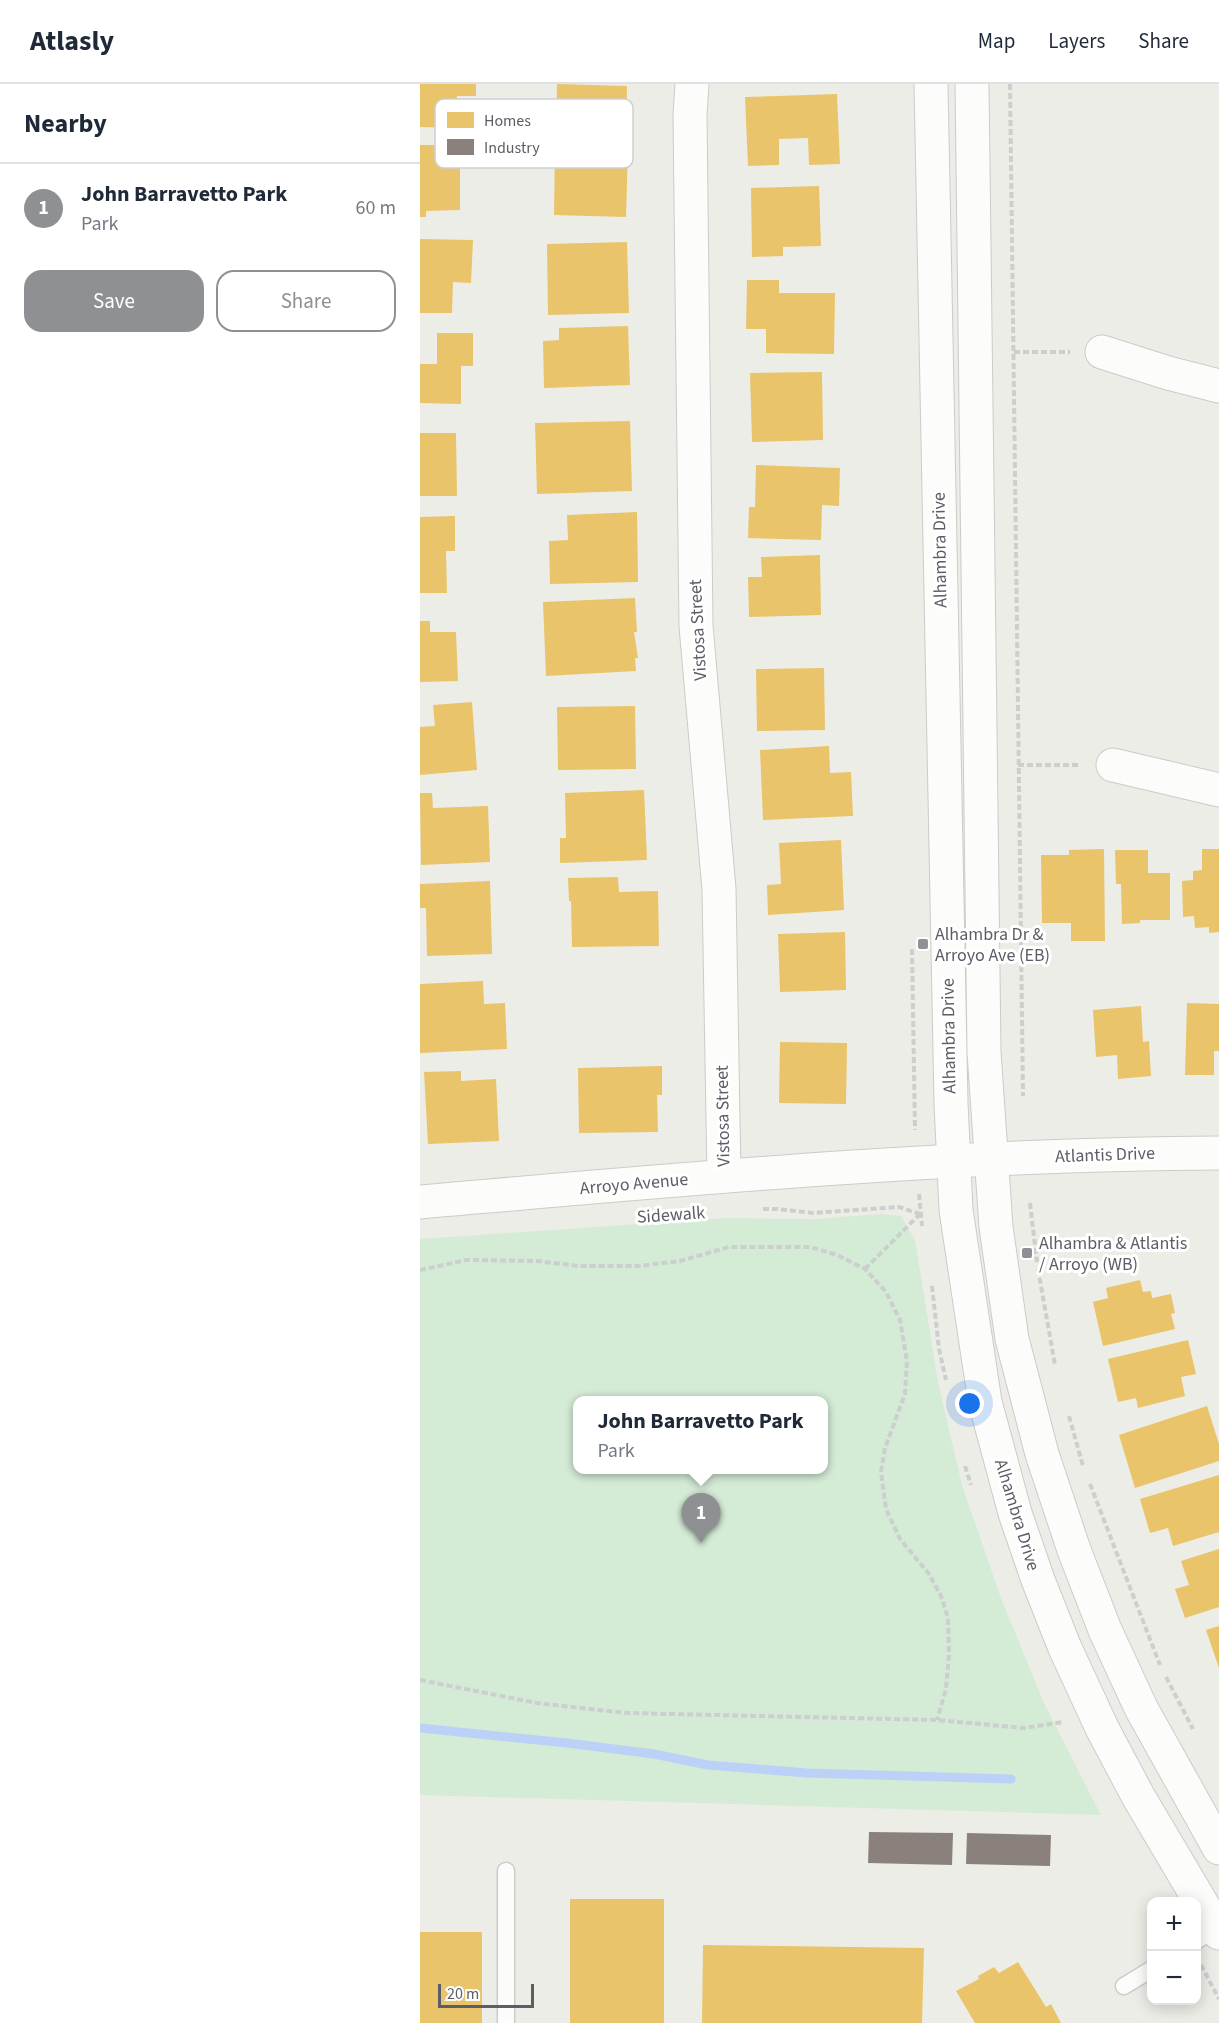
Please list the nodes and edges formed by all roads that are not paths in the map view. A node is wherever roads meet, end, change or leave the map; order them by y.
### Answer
1 (692, 84) edge
2 (931, 84) edge
3 (972, 84) edge
4 (1102, 352) road end
5 (1219, 386) edge
6 (1113, 765) road end
7 (1219, 790) edge
8 (1219, 1153) edge
9 (991, 1159) junction
10 (954, 1162) junction
11 (724, 1176) junction
12 (420, 1202) edge
13 (1219, 1848) edge
14 (506, 1871) dead end
15 (1213, 1932) edge
16 (1147, 1972) edge
17 (1124, 1986) dead end
18 (506, 2023) edge

1 - 11 main road, Vistosa Street
2 - 10 main road, Alhambra Drive
3 - 9 main road, Alhambra Drive
4 - 5 main road
6 - 7 main road
8 - 9 main road, Atlantis Drive
9 - 10 main road, Arroyo Avenue
9 - 13 main road, Alhambra Drive
10 - 11 main road, Arroyo Avenue
10 - 15 main road, Alhambra Drive
11 - 12 main road, Arroyo Avenue
14 - 18 lane
16 - 17 lane

